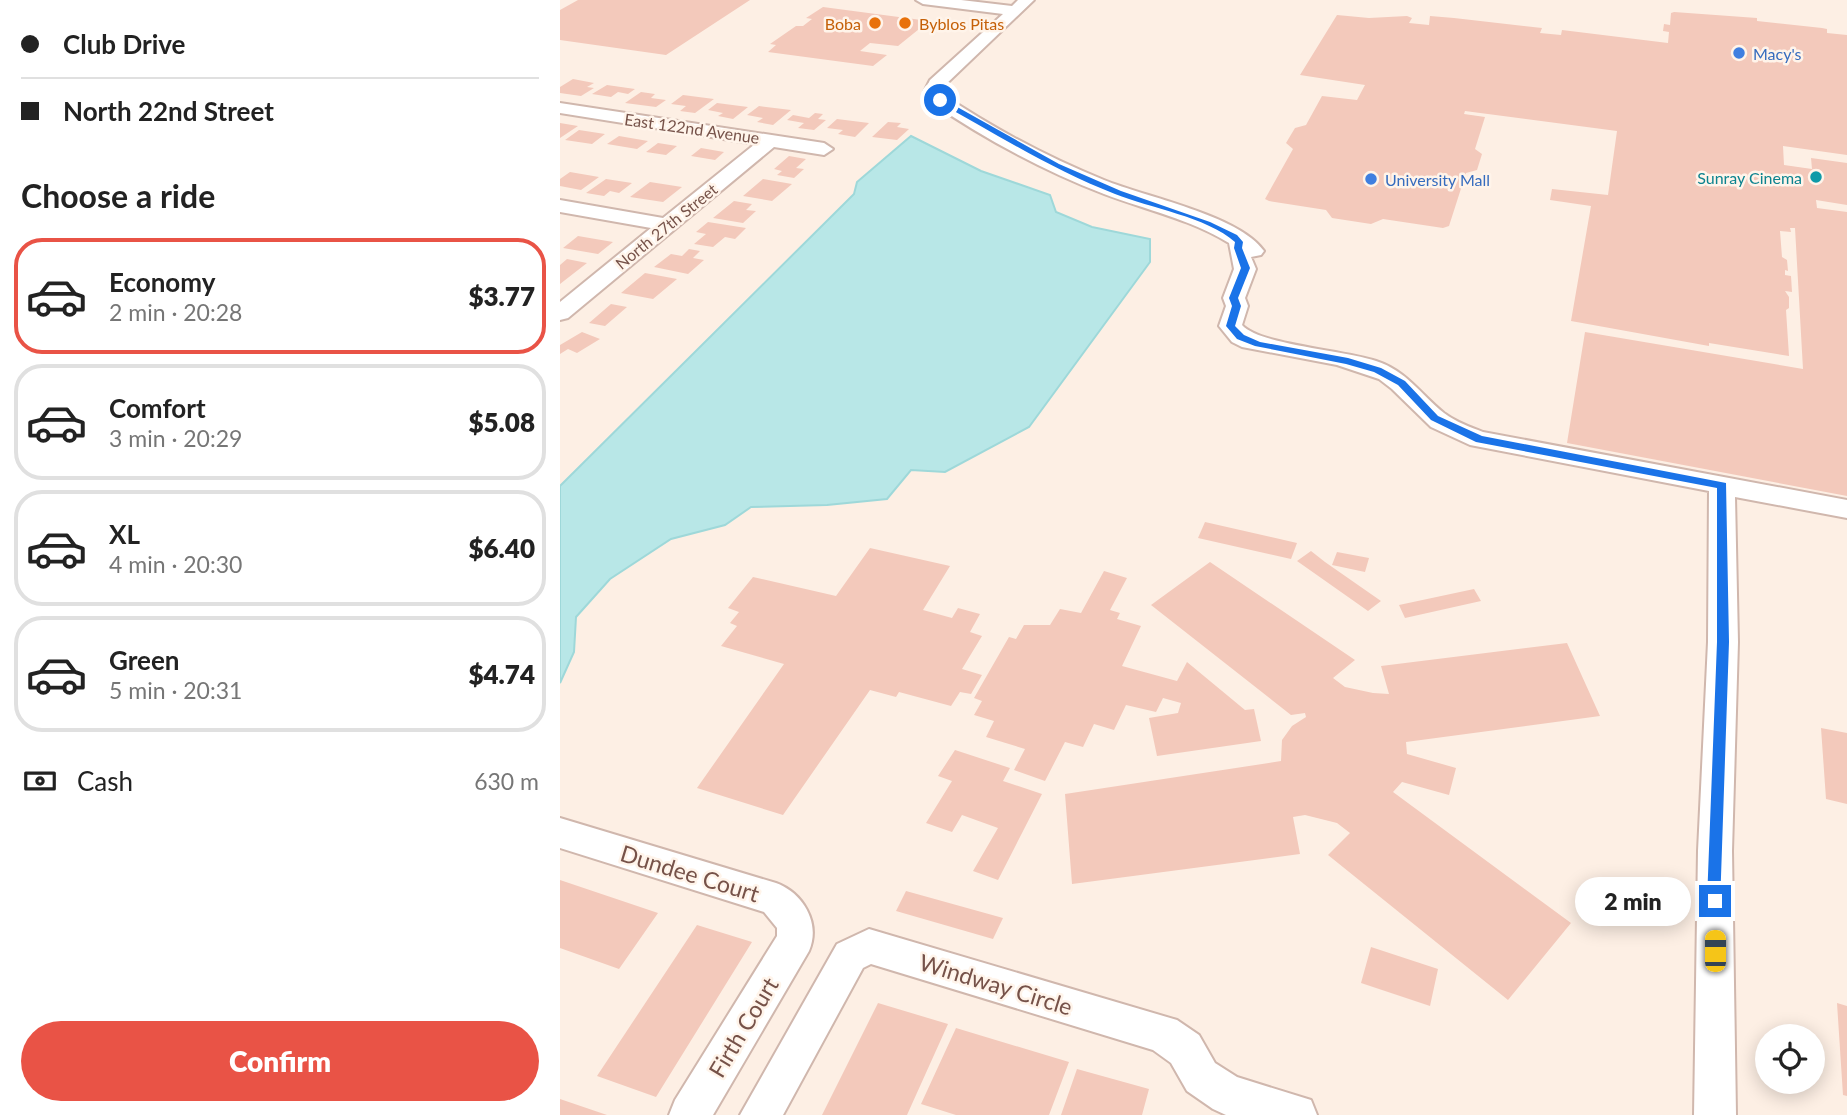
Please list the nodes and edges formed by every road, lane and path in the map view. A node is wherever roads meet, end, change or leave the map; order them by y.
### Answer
1 (923, 0) edge
2 (1021, 6) edge
3 (560, 108) edge
4 (771, 140) junction
5 (824, 149) dead end
6 (560, 206) edge
7 (667, 225) junction
8 (560, 313) edge
9 (1722, 486) junction
10 (1847, 509) edge
11 (560, 833) edge
12 (796, 939) joint
13 (690, 1115) edge
14 (761, 1115) edge
15 (1296, 1115) edge
16 (1715, 1115) edge

1 - 2 street
2 - 9 street
3 - 4 street, East 122nd Avenue
4 - 5 street, East 122nd Avenue
4 - 7 street, North 27th Street
6 - 7 street
7 - 8 street, North 27th Street
9 - 10 street
9 - 16 street
11 - 12 street, Dundee Court
12 - 13 street, Firth Court
14 - 15 street, Windway Circle

